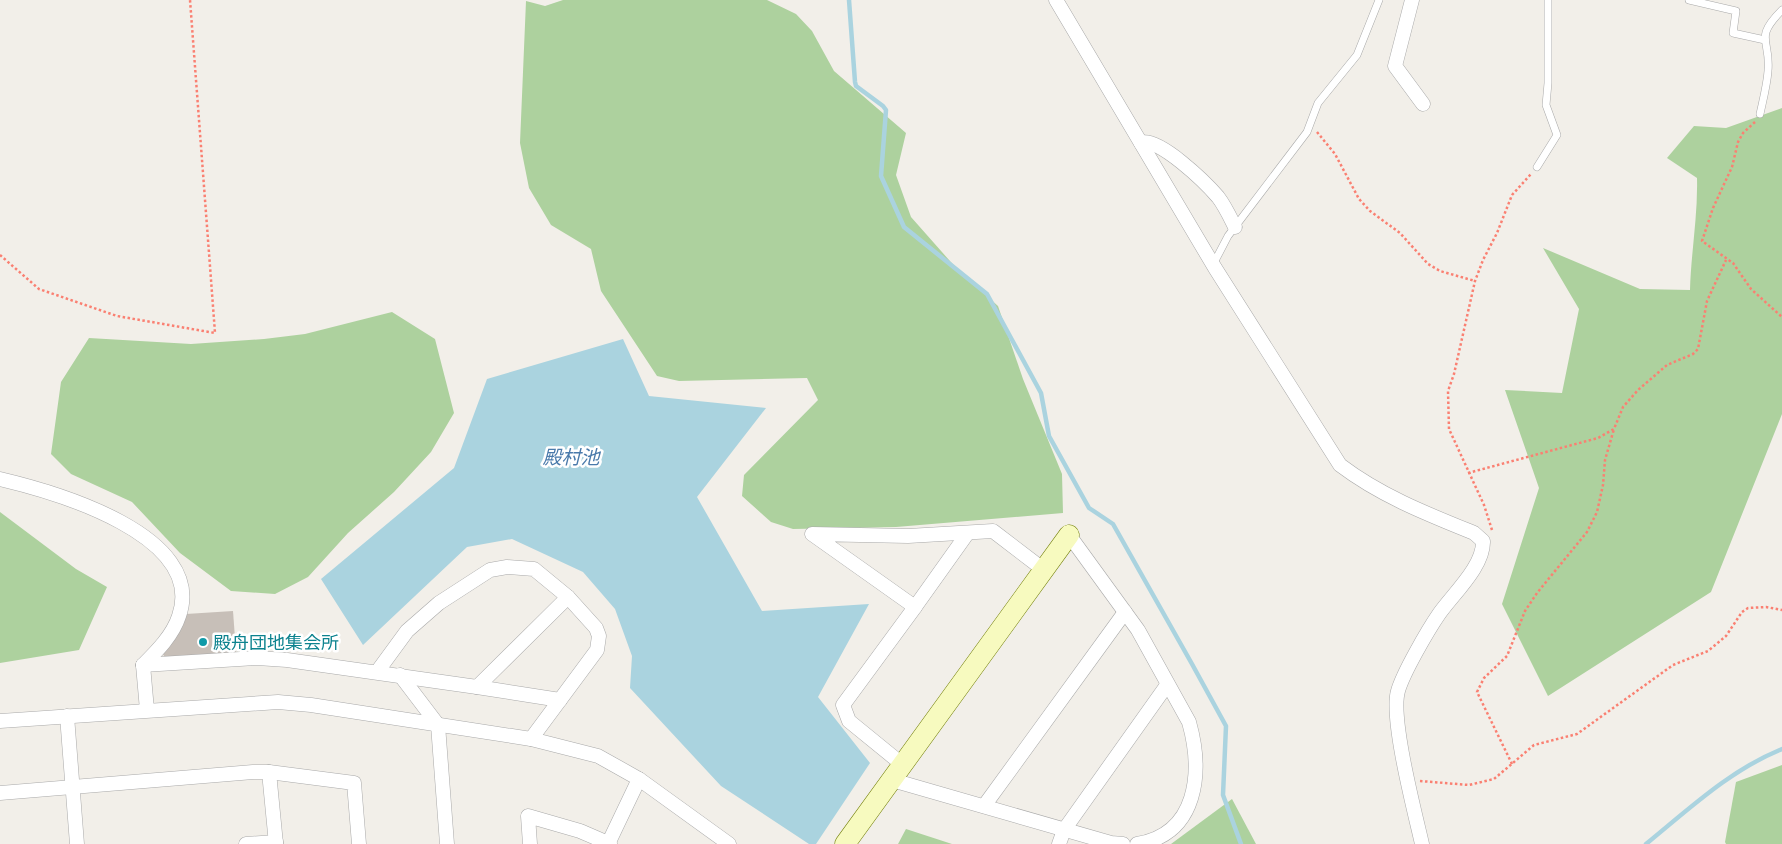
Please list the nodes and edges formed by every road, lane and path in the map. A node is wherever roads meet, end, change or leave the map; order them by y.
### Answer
1 (190, 0) edge
2 (1056, 0) edge
3 (1379, 0) edge
4 (1412, 0) edge
5 (1548, 0) edge
6 (1689, 0) edge
7 (1782, 10) edge
8 (1765, 40) junction
9 (1423, 104) dead end
10 (1760, 114) joint
11 (1310, 123) junction
12 (1141, 143) junction
13 (1537, 167) joint
14 (1235, 227) junction
15 (0, 255) edge
16 (1726, 260) junction
17 (1211, 261) junction
18 (1475, 281) junction
19 (1782, 317) edge
20 (1614, 429) junction
21 (1468, 473) junction
22 (0, 479) edge
23 (967, 534) junction
24 (1070, 535) joint
25 (1483, 541) junction
26 (1044, 570) junction
27 (568, 597) junction
28 (915, 608) junction
29 (1782, 610) edge
30 (1125, 612) junction
31 (143, 665) junction
32 (377, 672) junction
33 (400, 675) junction
34 (1167, 685) junction
35 (477, 687) junction
36 (560, 700) junction
37 (147, 710) junction
38 (67, 716) junction
39 (0, 722) edge
40 (438, 725) junction
41 (531, 739) junction
42 (1512, 764) junction
43 (269, 772) junction
44 (898, 773) junction
45 (639, 779) junction
46 (1408, 780) junction
47 (73, 788) junction
48 (0, 793) edge
49 (984, 806) junction
50 (1064, 830) junction
51 (276, 843) edge
52 (77, 844) edge
53 (246, 844) edge
54 (359, 844) edge
55 (448, 844) edge
56 (530, 844) edge
57 (608, 844) edge
58 (730, 844) edge
59 (845, 844) edge
60 (1060, 844) edge
61 (1123, 844) edge
62 (1137, 844) edge
63 (1422, 844) edge

1 - 15 path
2 - 12 street
3 - 11 lane
4 - 9 street
5 - 13 lane
6 - 8 lane
7 - 8 lane
8 - 10 lane
10 - 16 path
11 - 14 lane
11 - 18 path
12 - 14 street
12 - 17 street
13 - 18 path
14 - 17 lane
16 - 19 path
16 - 20 path
17 - 25 street
18 - 21 path
20 - 21 path
20 - 42 path
21 - 25 path
22 - 31 street
23 - 26 street
23 - 28 street
23 - 28 street
24 - 26 street
24 - 30 street
25 - 46 street
26 - 44 street
27 - 32 street
27 - 35 street
27 - 36 street
28 - 44 street
29 - 42 path
30 - 34 street
30 - 49 street
31 - 32 street
31 - 37 street
32 - 33 street
33 - 35 street
33 - 40 street
34 - 50 street
34 - 62 street
35 - 36 street
36 - 41 street
37 - 38 street
37 - 40 street
38 - 39 street
38 - 47 street
40 - 41 street
40 - 55 street
41 - 45 street
42 - 46 path
43 - 47 street
43 - 51 street
43 - 54 street
44 - 49 street
44 - 59 street
45 - 57 street
45 - 58 street
46 - 63 street
47 - 48 street
47 - 52 street
49 - 50 street
50 - 60 street
50 - 61 street
51 - 53 street
56 - 57 street

